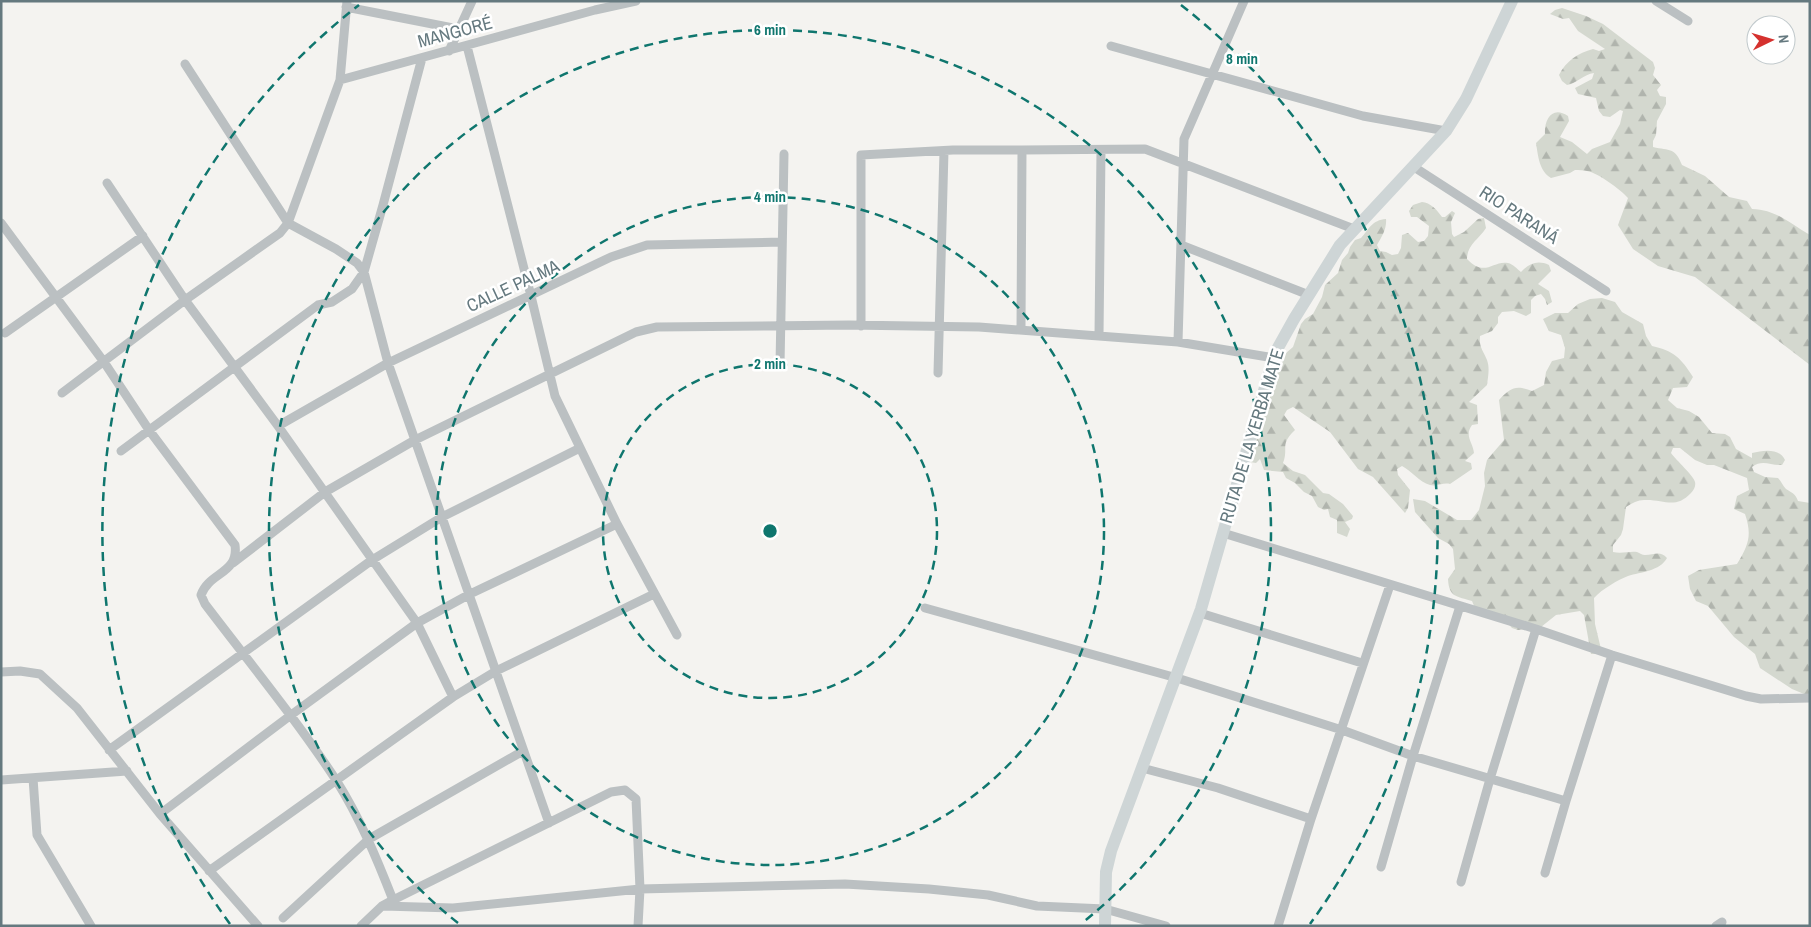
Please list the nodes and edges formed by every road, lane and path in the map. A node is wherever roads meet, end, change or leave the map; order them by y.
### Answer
1 (472, 1) edge
2 (636, 1) edge
3 (1244, 1) edge
4 (1512, 1) edge
5 (1656, 1) edge
6 (346, 4) edge
7 (597, 6) edge
8 (1688, 21) dead end
9 (458, 29) junction
10 (467, 46) junction
11 (1111, 46) dead end
12 (449, 51) junction
13 (422, 58) junction
14 (185, 64) dead end
15 (1212, 74) junction
16 (340, 80) junction
17 (1446, 131) junction
18 (944, 150) junction
19 (1022, 150) junction
20 (1100, 150) junction
21 (784, 154) dead end
22 (1184, 163) junction
23 (1414, 167) junction
24 (107, 184) dead end
25 (1, 223) edge
26 (288, 223) junction
27 (1354, 229) junction
28 (142, 236) junction
29 (782, 242) junction
30 (1181, 245) junction
31 (364, 272) junction
32 (1606, 291) dead end
33 (1309, 295) junction
34 (531, 296) junction
35 (56, 297) junction
36 (185, 300) junction
37 (780, 326) junction
38 (861, 326) junction
39 (940, 326) junction
40 (1021, 330) junction
41 (5, 333) dead end
42 (1099, 336) junction
43 (1178, 342) junction
44 (1274, 358) junction
45 (104, 362) junction
46 (388, 363) junction
47 (780, 365) dead end
48 (234, 367) junction
49 (550, 373) junction
50 (938, 373) dead end
51 (62, 393) dead end
52 (278, 426) junction
53 (149, 430) junction
54 (415, 440) junction
55 (580, 448) junction
56 (121, 450) dead end
57 (325, 492) junction
58 (442, 517) junction
59 (617, 524) junction
60 (1223, 533) junction
61 (372, 560) junction
62 (233, 563) junction
63 (1390, 585) junction
64 (470, 594) junction
65 (654, 594) junction
66 (1460, 606) junction
67 (925, 608) dead end
68 (1200, 613) junction
69 (417, 623) junction
70 (1536, 629) junction
71 (677, 635) dead end
72 (243, 654) junction
73 (1612, 655) junction
74 (1362, 663) junction
75 (496, 671) junction
76 (1, 672) edge
77 (1176, 678) junction
78 (453, 697) junction
79 (1810, 698) edge
80 (291, 715) junction
81 (1342, 730) junction
82 (109, 750) junction
83 (523, 750) junction
84 (1413, 756) junction
85 (1142, 768) junction
86 (127, 771) junction
87 (33, 778) junction
88 (1, 780) edge
89 (1490, 780) junction
90 (336, 781) junction
91 (1566, 801) junction
92 (160, 814) junction
93 (1310, 819) junction
94 (549, 823) junction
95 (369, 839) junction
96 (1381, 867) dead end
97 (209, 871) junction
98 (1546, 873) dead end
99 (1461, 882) dead end
100 (640, 889) junction
101 (394, 900) junction
102 (382, 906) junction
103 (1105, 909) junction
104 (283, 918) dead end
105 (91, 926) edge
106 (258, 926) edge
107 (361, 926) edge
108 (638, 926) edge
109 (1105, 926) edge
110 (1166, 926) edge
111 (1278, 926) edge

1 - 9 street
2 - 7 street, MANGORÉ
3 - 15 street
4 - 17 main road, RUTA DE LA YERBA MATE
5 - 8 street
6 - 9 street
6 - 16 street
7 - 10 street, MANGORÉ
9 - 12 street
10 - 12 street, MANGORÉ
10 - 34 street
11 - 15 street
12 - 13 street, MANGORÉ
13 - 16 street, MANGORÉ
13 - 31 street
14 - 26 street
15 - 17 street
15 - 22 street
16 - 26 street
17 - 23 main road, RUTA DE LA YERBA MATE
18 - 19 street
18 - 38 street
18 - 39 street
19 - 20 street
19 - 40 street
20 - 22 street
20 - 42 street
21 - 29 street
22 - 27 street
22 - 30 street
23 - 27 main road, RUTA DE LA YERBA MATE
23 - 32 street, RIO PARANÁ
24 - 28 street
25 - 35 street
26 - 31 street
26 - 36 street
27 - 33 main road, RUTA DE LA YERBA MATE
28 - 35 street
28 - 36 street
29 - 34 street, CALLE PALMA
29 - 37 street
30 - 33 street
30 - 43 street
31 - 46 street
31 - 48 street
33 - 44 main road, RUTA DE LA YERBA MATE
34 - 46 street, CALLE PALMA
34 - 49 street
35 - 41 street
35 - 45 street
36 - 45 street
36 - 48 street
37 - 38 street
37 - 47 street
37 - 49 street
38 - 39 street
39 - 40 street
39 - 50 street
40 - 42 street
42 - 43 street
43 - 44 street
44 - 60 main road, RUTA DE LA YERBA MATE
45 - 51 street
45 - 53 street
46 - 52 street, CALLE PALMA
46 - 54 street
48 - 52 street
48 - 53 street
49 - 54 street
49 - 55 street
52 - 57 street
53 - 56 street
53 - 62 street
54 - 57 street
54 - 58 street
55 - 58 street
55 - 59 street
57 - 61 street
57 - 62 street
58 - 61 street
58 - 64 street
59 - 64 street
59 - 65 street
60 - 63 street
60 - 68 main road, RUTA DE LA YERBA MATE
61 - 69 street
61 - 72 street
62 - 72 street
63 - 66 street
63 - 74 street
64 - 69 street
64 - 75 street
65 - 71 street
65 - 75 street
66 - 70 street
66 - 84 street
67 - 77 street
68 - 74 street
68 - 77 main road, RUTA DE LA YERBA MATE
69 - 78 street
69 - 80 street
70 - 73 street
70 - 89 street
72 - 80 street
72 - 82 street
73 - 79 street
73 - 91 street
74 - 81 street
75 - 78 street
75 - 83 street
76 - 82 street
77 - 81 street
77 - 85 main road, RUTA DE LA YERBA MATE
78 - 90 street
80 - 90 street
80 - 92 street
81 - 84 street
81 - 93 street
82 - 86 street
83 - 94 street
83 - 95 street
84 - 89 street
84 - 96 street
85 - 93 street
85 - 103 main road, RUTA DE LA YERBA MATE
86 - 87 street
86 - 92 street
87 - 88 street
87 - 105 street
89 - 91 street
89 - 99 street
90 - 95 street
90 - 97 street
91 - 98 street
92 - 97 street
93 - 111 street
94 - 100 street
94 - 101 street
95 - 101 street
95 - 104 street
97 - 106 street
100 - 102 street
100 - 103 street
100 - 108 street
101 - 102 street
102 - 107 street
103 - 109 main road, RUTA DE LA YERBA MATE
103 - 110 street

